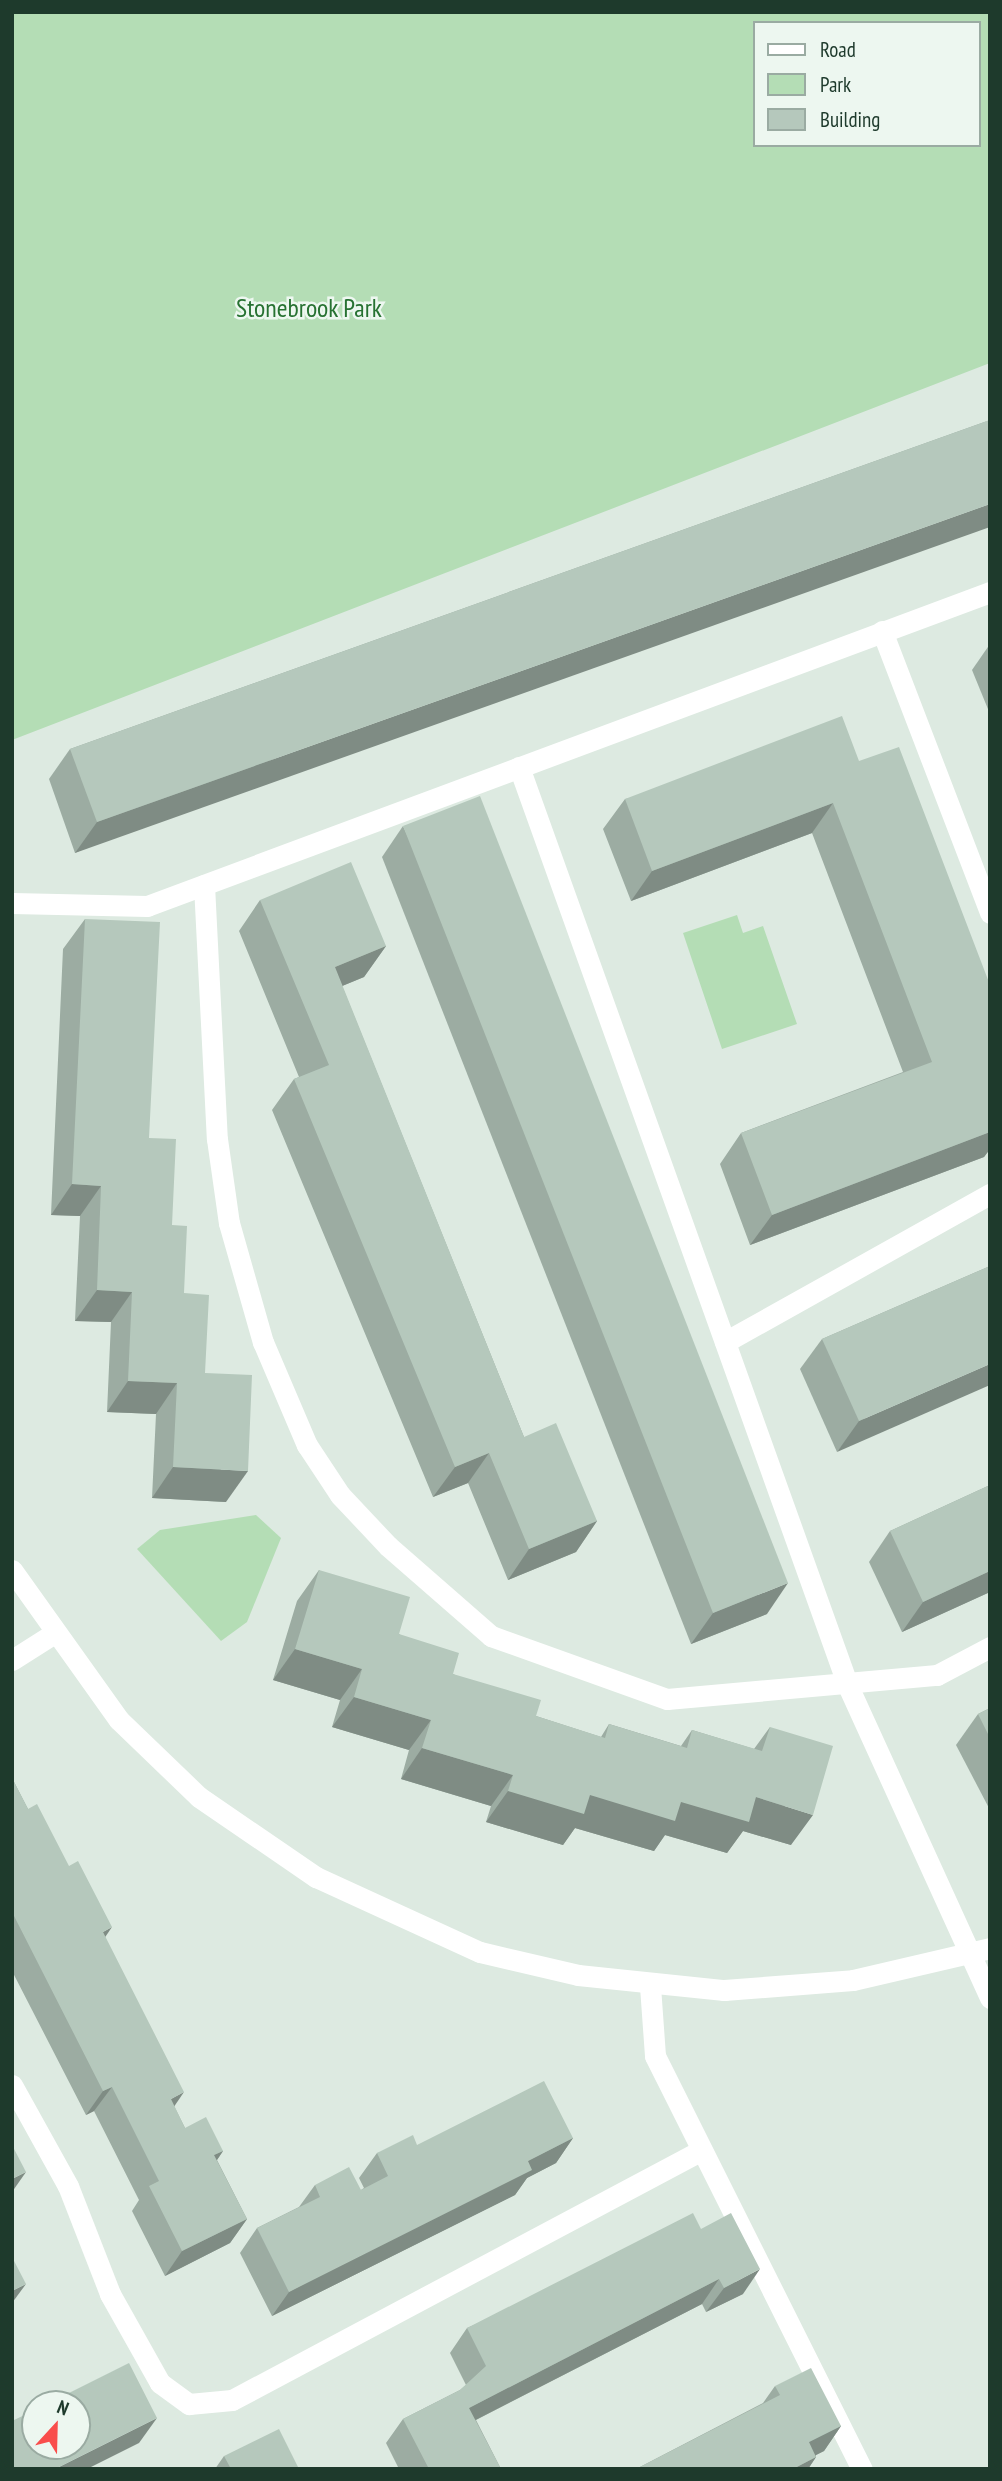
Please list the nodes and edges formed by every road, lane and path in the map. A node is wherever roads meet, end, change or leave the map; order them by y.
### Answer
1 (990, 592) edge
2 (882, 631) junction
3 (519, 767) junction
4 (204, 885) junction
5 (12, 903) edge
6 (990, 913) edge
7 (990, 1194) edge
8 (725, 1342) junction
9 (12, 1570) edge
10 (53, 1634) junction
11 (990, 1647) edge
12 (12, 1660) edge
13 (848, 1686) junction
14 (981, 1952) edge
15 (650, 1986) junction
16 (990, 1998) edge
17 (12, 2085) edge
18 (698, 2152) junction
19 (862, 2469) edge

1 - 2 street
2 - 3 street
2 - 6 street
3 - 4 street
3 - 8 street
4 - 5 street
4 - 13 street
7 - 8 street
8 - 13 street
9 - 10 street
10 - 12 street
10 - 15 street
11 - 13 street
13 - 14 street
14 - 15 street
14 - 16 street
15 - 18 street
17 - 18 street
18 - 19 street

